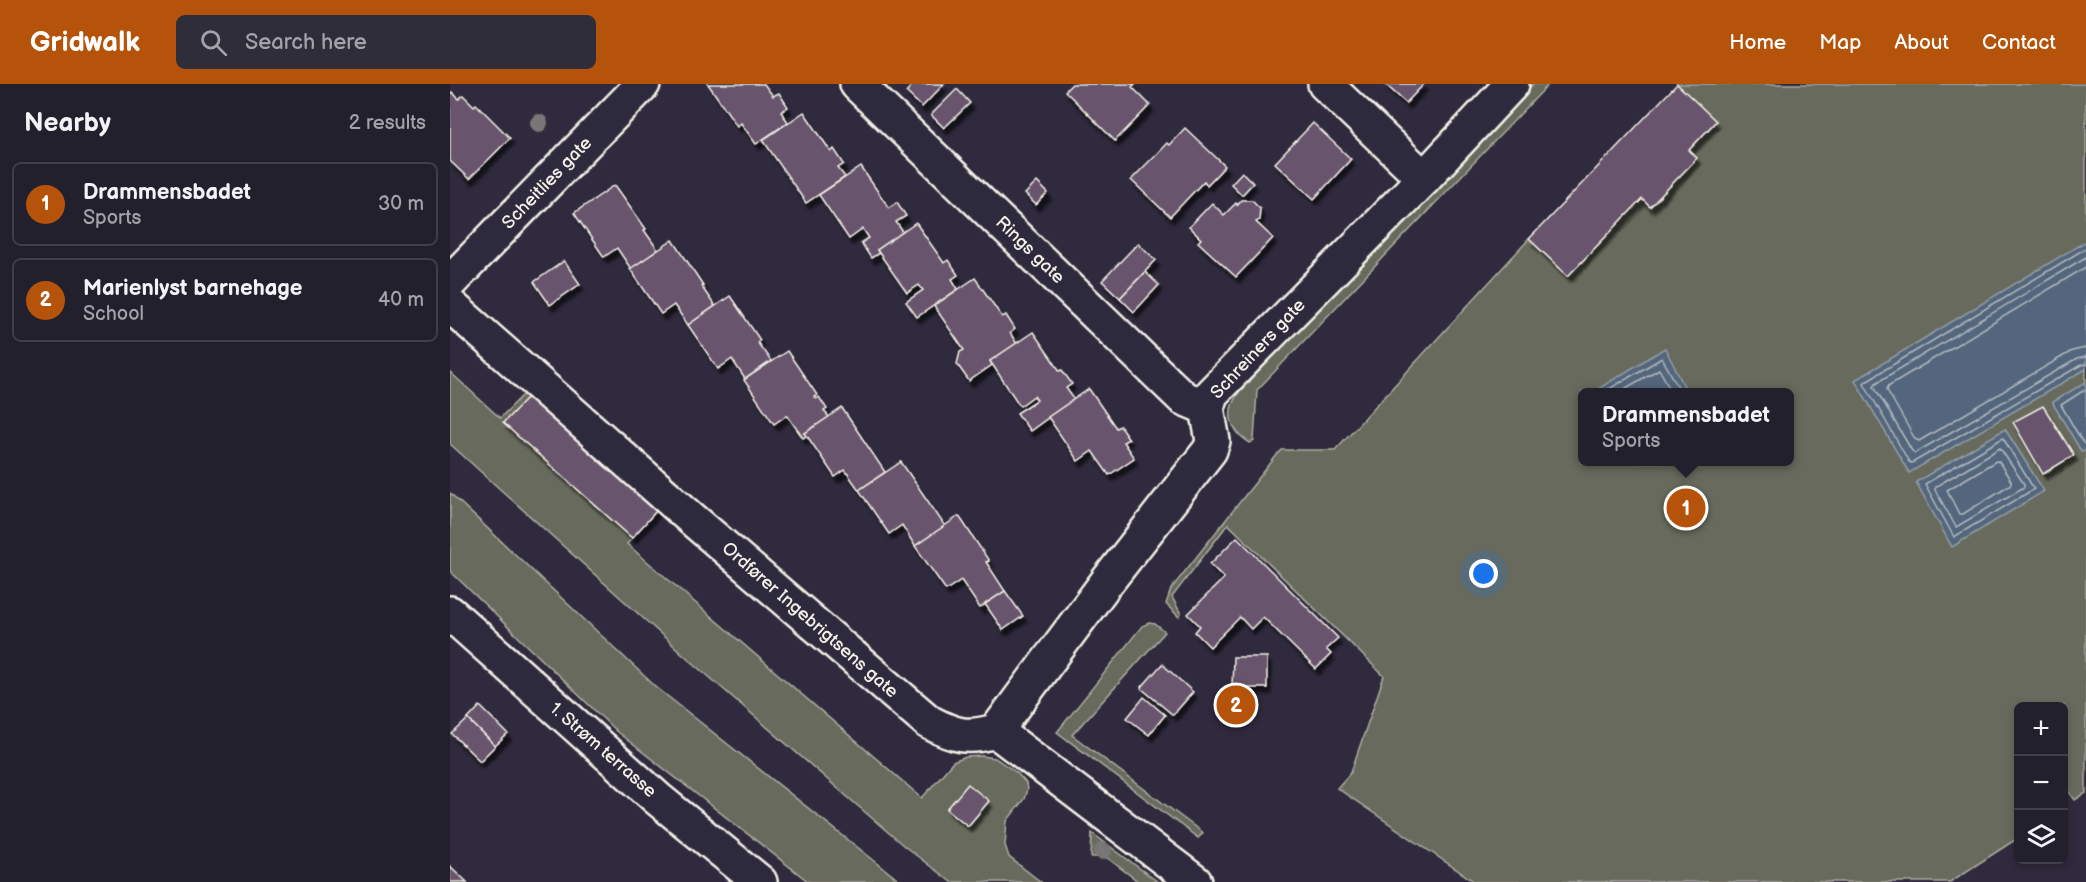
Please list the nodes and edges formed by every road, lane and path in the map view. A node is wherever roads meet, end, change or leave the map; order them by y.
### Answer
1 (643, 84) edge
2 (857, 84) edge
3 (1325, 84) edge
4 (1512, 84) edge
5 (1424, 178) junction
6 (450, 282) edge
7 (450, 305) edge
8 (1207, 408) junction
9 (450, 613) edge
10 (996, 731) junction
11 (760, 882) edge
12 (1195, 882) edge

1 - 6 street, Scheitlies gate
2 - 8 street, Rings gate
3 - 5 street
4 - 5 street, Schreiners gate
5 - 8 street, Schreiners gate
7 - 10 street, Ordfører Ingebrigtsens gate
8 - 10 street, Schreiners gate
9 - 11 street, 1. Strøm terrasse
10 - 12 street

